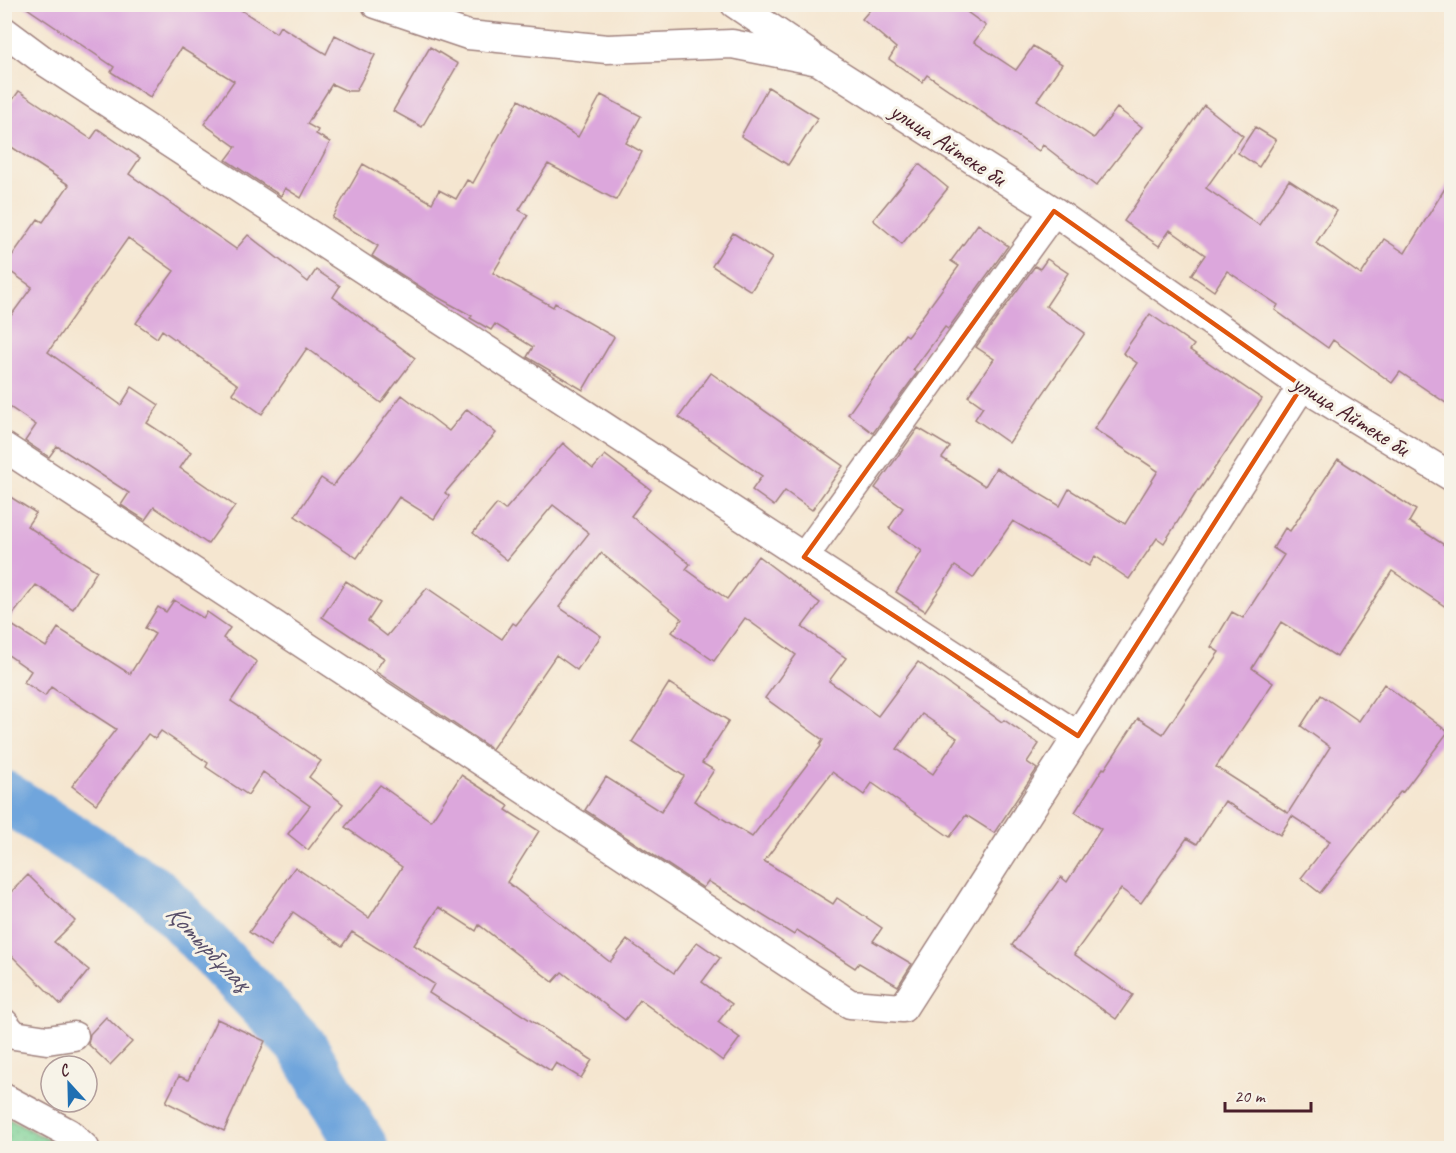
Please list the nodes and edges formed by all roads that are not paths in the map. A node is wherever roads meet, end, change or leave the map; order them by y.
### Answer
1 (376, 4) edge
2 (735, 4) edge
3 (4, 31) edge
4 (818, 61) junction
5 (1054, 211) junction
6 (1302, 386) junction
7 (4, 447) edge
8 (1452, 477) edge
9 (804, 557) junction
10 (1078, 736) junction
11 (4, 1023) edge
12 (75, 1036) dead end
13 (4, 1098) edge
14 (85, 1149) edge

1 - 4 street, улица Айтеке би
2 - 4 street
3 - 9 street
4 - 5 street, улица Айтеке би
5 - 6 street, улица Айтеке би
5 - 9 street
6 - 8 street, улица Айтеке би
6 - 10 street
7 - 10 street
9 - 10 street
11 - 12 street
13 - 14 street

